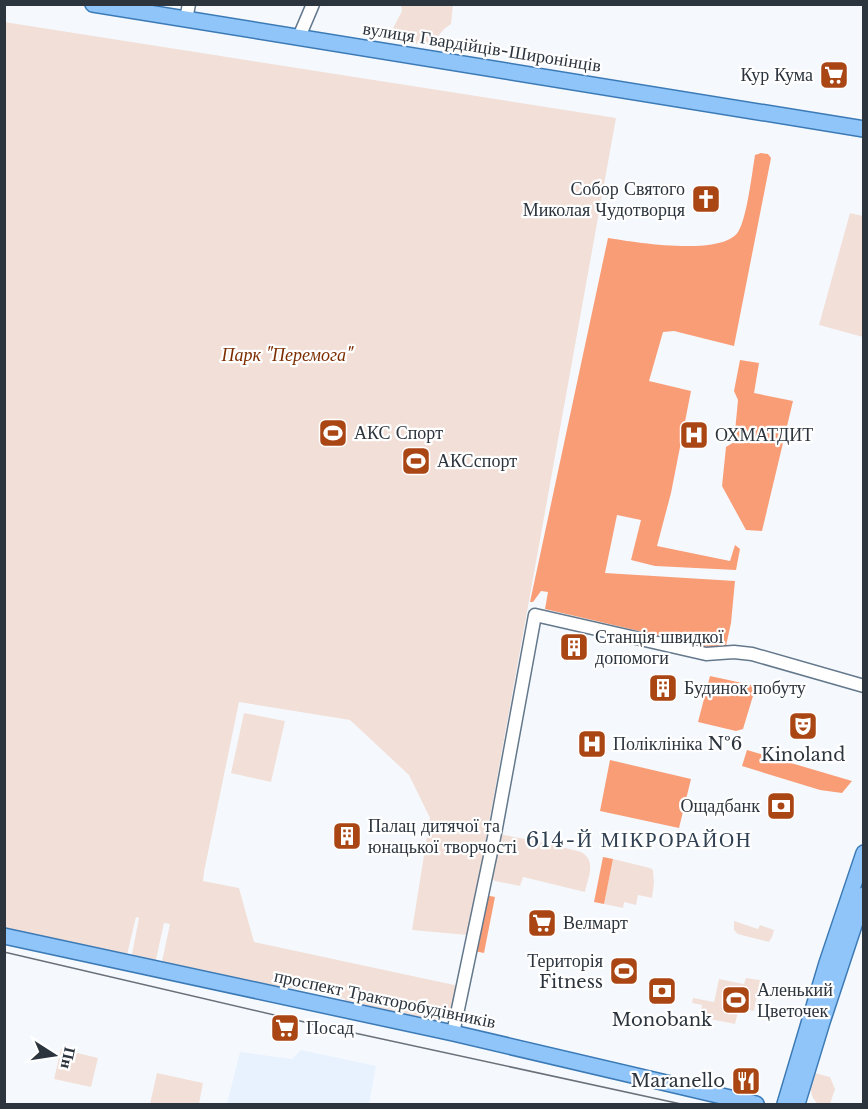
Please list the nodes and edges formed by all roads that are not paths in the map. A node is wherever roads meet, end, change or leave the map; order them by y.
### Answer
1 (93, 4) edge
2 (313, 4) edge
3 (188, 12) edge
4 (298, 37) junction
5 (864, 129) edge
6 (864, 686) edge
7 (864, 853) edge
8 (864, 895) edge
9 (4, 936) edge
10 (453, 1034) junction
11 (756, 1104) edge
12 (785, 1104) edge
13 (797, 1104) edge

1 - 3 main road, вулиця Гвардійців-Широнінців
2 - 4 street
3 - 4 main road, вулиця Гвардійців-Широнінців
4 - 5 main road, вулиця Гвардійців-Широнінців
6 - 10 street
7 - 12 main road
8 - 13 main road
9 - 10 main road, проспект Тракторобудівників
10 - 11 main road, проспект Тракторобудівників

